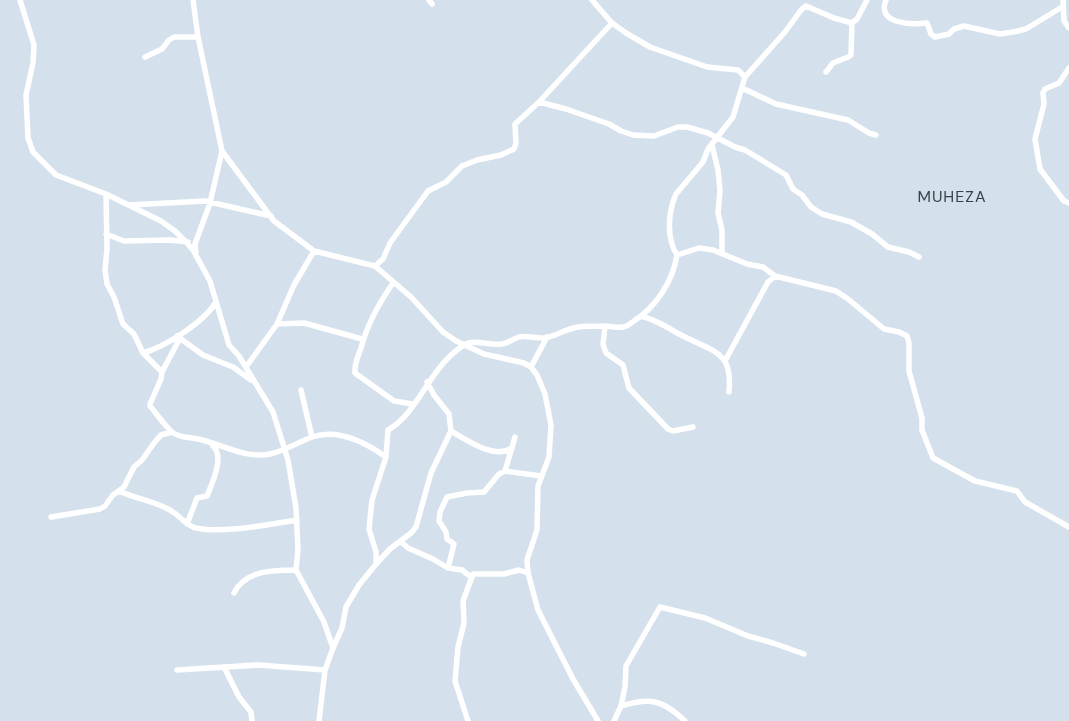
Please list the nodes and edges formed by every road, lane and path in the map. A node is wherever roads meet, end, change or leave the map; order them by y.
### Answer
1 (20, 0) edge
2 (193, 0) edge
3 (592, 0) edge
4 (867, 0) edge
5 (886, 0) edge
6 (1062, 0) edge
7 (1062, 6) junction
8 (852, 22) junction
9 (612, 23) junction
10 (1069, 28) edge
11 (198, 37) junction
12 (145, 58) dead end
13 (1069, 68) edge
14 (826, 72) dead end
15 (745, 77) junction
16 (742, 88) junction
17 (539, 102) junction
18 (876, 135) dead end
19 (718, 138) junction
20 (712, 145) junction
21 (222, 151) junction
22 (106, 194) junction
23 (210, 203) junction
24 (1069, 203) edge
25 (127, 205) junction
26 (271, 216) junction
27 (106, 234) junction
28 (197, 237) junction
29 (187, 243) junction
30 (314, 251) junction
31 (722, 252) junction
32 (677, 254) junction
33 (197, 256) junction
34 (919, 257) dead end
35 (375, 266) junction
36 (775, 276) junction
37 (393, 283) junction
38 (216, 302) junction
39 (641, 316) junction
40 (277, 324) junction
41 (605, 326) junction
42 (178, 337) junction
43 (547, 337) junction
44 (362, 339) junction
45 (465, 345) junction
46 (143, 353) junction
47 (725, 361) junction
48 (246, 367) junction
49 (531, 367) junction
50 (162, 372) junction
51 (253, 382) junction
52 (427, 382) junction
53 (301, 390) dead end
54 (729, 392) dead end
55 (413, 404) junction
56 (693, 426) dead end
57 (451, 431) junction
58 (172, 432) junction
59 (312, 437) junction
60 (515, 437) dead end
61 (212, 444) junction
62 (512, 448) junction
63 (285, 449) junction
64 (386, 457) junction
65 (505, 471) junction
66 (541, 476) junction
67 (119, 491) junction
68 (51, 517) dead end
69 (297, 520) junction
70 (187, 524) junction
71 (1069, 527) edge
72 (400, 541) junction
73 (376, 552) junction
74 (382, 558) junction
75 (376, 564) junction
76 (448, 568) junction
77 (296, 570) junction
78 (528, 572) junction
79 (471, 577) junction
80 (234, 593) dead end
81 (333, 648) junction
82 (804, 654) dead end
83 (224, 667) junction
84 (177, 670) dead end
85 (325, 670) junction
86 (621, 706) junction
87 (252, 721) edge
88 (320, 721) edge
89 (468, 721) edge
90 (598, 721) edge
91 (614, 721) edge
92 (685, 721) edge

1 - 22 street
2 - 11 street
3 - 9 street
4 - 8 street
5 - 7 street
6 - 7 street
7 - 10 street
8 - 14 street
8 - 15 street
9 - 15 street
9 - 17 street
11 - 12 street
11 - 21 street
13 - 24 street
15 - 16 street
16 - 18 street
16 - 19 street
17 - 19 street
17 - 35 street
19 - 20 street
19 - 34 street
20 - 31 street
20 - 32 street
21 - 23 street
21 - 26 street
22 - 25 street
22 - 27 street
23 - 25 street
23 - 26 street
23 - 28 street
25 - 29 street
26 - 30 street
27 - 29 street
27 - 46 street
28 - 29 street
28 - 33 street
29 - 33 street
30 - 35 street
30 - 40 street
31 - 32 street
31 - 36 street
32 - 39 street
33 - 38 street
35 - 37 street
36 - 47 street
36 - 71 street
37 - 44 street
37 - 45 street
38 - 42 street
38 - 48 street
39 - 41 street
39 - 47 street
40 - 44 street
40 - 48 street
41 - 43 street
41 - 56 street
42 - 46 street
42 - 50 street
42 - 51 street
43 - 45 street
43 - 49 street
44 - 55 street
45 - 49 street
45 - 52 street
46 - 50 street
47 - 54 street
48 - 51 street
49 - 66 street
50 - 58 street
51 - 63 street
52 - 55 street
52 - 57 street
53 - 59 street
55 - 64 street
57 - 62 street
57 - 72 street
58 - 61 street
58 - 67 street
59 - 63 street
59 - 64 street
60 - 62 street
61 - 63 street
61 - 70 street
62 - 65 street
63 - 69 street
64 - 73 street
65 - 66 street
65 - 76 street
66 - 78 street
67 - 68 street
67 - 70 street
69 - 70 street
69 - 77 street
72 - 74 street
72 - 76 street
73 - 74 street
73 - 75 street
74 - 75 street
75 - 81 street
76 - 79 street
77 - 80 street
77 - 81 street
78 - 79 street
78 - 90 street
79 - 89 street
81 - 85 street
82 - 86 street
83 - 84 street
83 - 85 street
83 - 87 street
85 - 88 street
86 - 91 street
86 - 92 street

